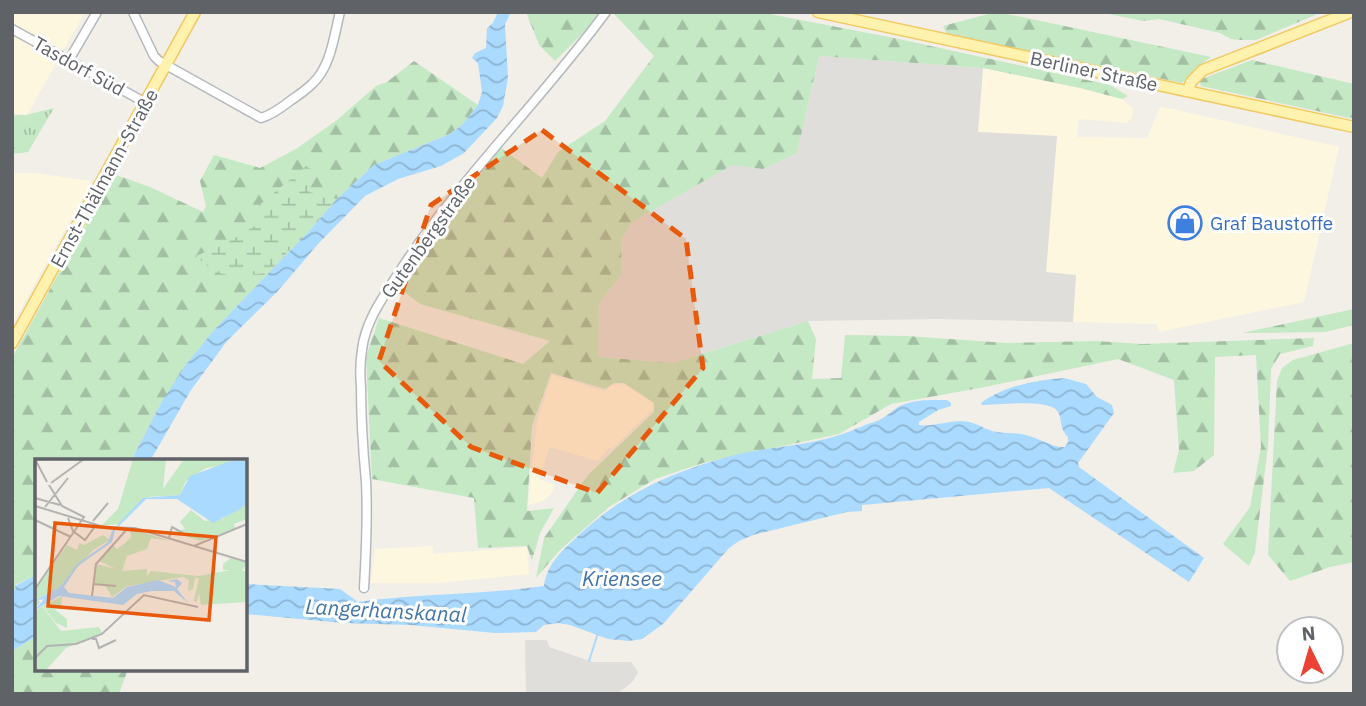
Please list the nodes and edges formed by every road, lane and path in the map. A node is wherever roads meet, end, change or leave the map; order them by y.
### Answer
1 (97, 12) edge
2 (133, 12) edge
3 (195, 12) edge
4 (340, 12) edge
5 (606, 12) edge
6 (818, 12) edge
7 (1351, 12) edge
8 (12, 29) edge
9 (69, 60) junction
10 (166, 65) junction
11 (1188, 91) junction
12 (146, 103) junction
13 (1354, 127) edge
14 (12, 343) edge
15 (364, 588) dead end

1 - 9 street
2 - 10 street
3 - 10 main road, Ernst-Thälmann-Straße
4 - 10 street
5 - 15 street, Gutenbergstraße
6 - 11 main road, Berliner Straße
7 - 11 main road
8 - 9 street, Tasdorf Süd
9 - 12 street, Tasdorf Süd
10 - 12 main road, Ernst-Thälmann-Straße
11 - 13 main road, Berliner Straße
12 - 14 main road, Ernst-Thälmann-Straße

